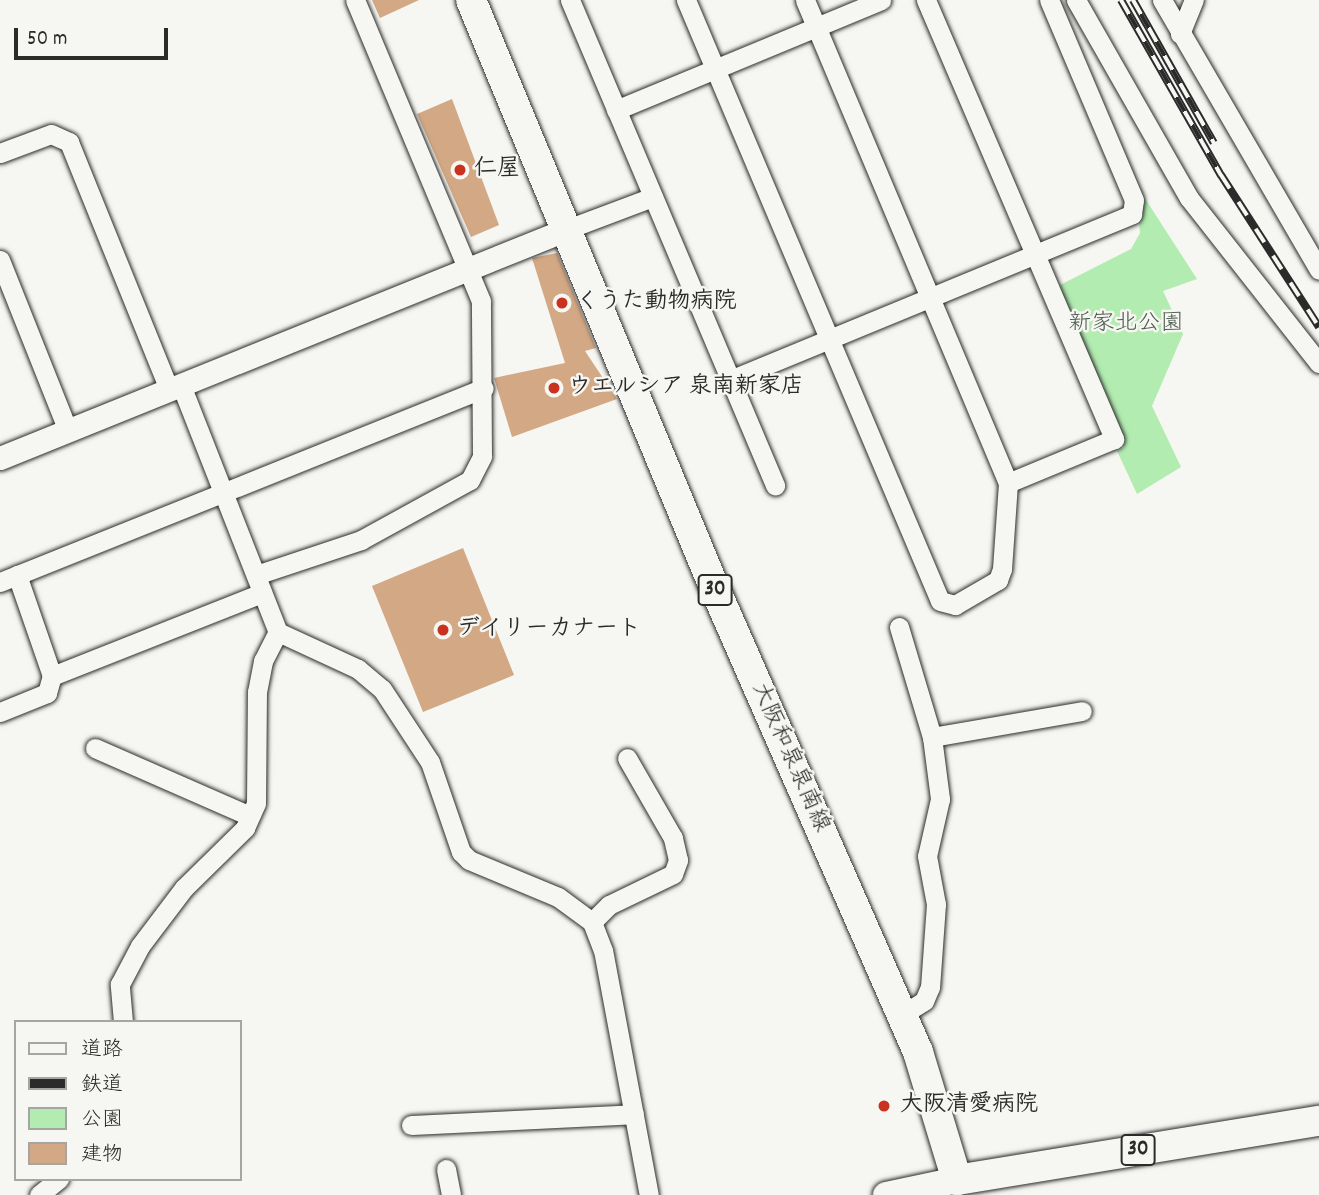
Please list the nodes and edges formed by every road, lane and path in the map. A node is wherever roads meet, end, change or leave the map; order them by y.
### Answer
1 (355, 0) edge
2 (471, 0) edge
3 (570, 0) edge
4 (686, 0) edge
5 (806, 0) edge
6 (881, 0) edge
7 (926, 0) edge
8 (1049, 0) edge
9 (1076, 0) edge
10 (1163, 0) edge
11 (1194, 0) edge
12 (817, 27) junction
13 (1180, 34) junction
14 (715, 69) junction
15 (616, 110) junction
16 (0, 153) edge
17 (653, 198) junction
18 (565, 230) junction
19 (1034, 254) junction
20 (0, 260) edge
21 (468, 270) junction
22 (1319, 270) edge
23 (931, 297) junction
24 (830, 339) junction
25 (1319, 363) edge
26 (730, 380) junction
27 (175, 388) junction
28 (484, 388) junction
29 (68, 431) junction
30 (0, 458) edge
31 (1008, 483) junction
32 (775, 485) dead end
33 (222, 493) junction
34 (9, 578) edge
35 (259, 584) junction
36 (899, 627) dead end
37 (278, 632) junction
38 (52, 676) junction
39 (1082, 711) dead end
40 (0, 712) edge
41 (932, 737) junction
42 (95, 748) dead end
43 (627, 758) dead end
44 (250, 816) junction
45 (592, 922) junction
46 (902, 1015) junction
47 (123, 1020) edge
48 (634, 1114) junction
49 (1319, 1121) edge
50 (411, 1125) dead end
51 (446, 1169) dead end
52 (56, 1181) edge
53 (958, 1187) edge
54 (39, 1195) edge
55 (451, 1195) edge
56 (649, 1195) edge
57 (886, 1195) edge

1 - 21 street
2 - 18 main road, 大阪和泉泉南線 / 30
3 - 15 street
4 - 14 street
5 - 12 street
6 - 12 street
7 - 19 street
8 - 19 street
9 - 25 street
10 - 13 street
11 - 13 street
12 - 14 street
12 - 23 street
13 - 22 street
14 - 15 street
14 - 24 street
15 - 17 street
16 - 27 street
17 - 18 street
17 - 26 street
18 - 21 street
18 - 46 main road, 大阪和泉泉南線 / 30
19 - 23 street
19 - 31 street
20 - 29 street
21 - 27 street
21 - 28 street
23 - 24 street
23 - 31 street
24 - 26 street
24 - 31 street
26 - 32 street
27 - 29 street
27 - 33 street
28 - 33 street
28 - 35 street
29 - 30 street
33 - 34 street
33 - 35 street
34 - 38 street
35 - 37 street
35 - 38 street
36 - 41 street
37 - 44 street
37 - 45 street
38 - 40 street
39 - 41 street
41 - 46 street
42 - 44 street
43 - 45 street
44 - 47 street
45 - 48 street
46 - 53 main road, 大阪和泉泉南線 / 30
48 - 50 street
48 - 56 street
49 - 53 main road, 30
51 - 55 street
52 - 54 street
53 - 57 main road

